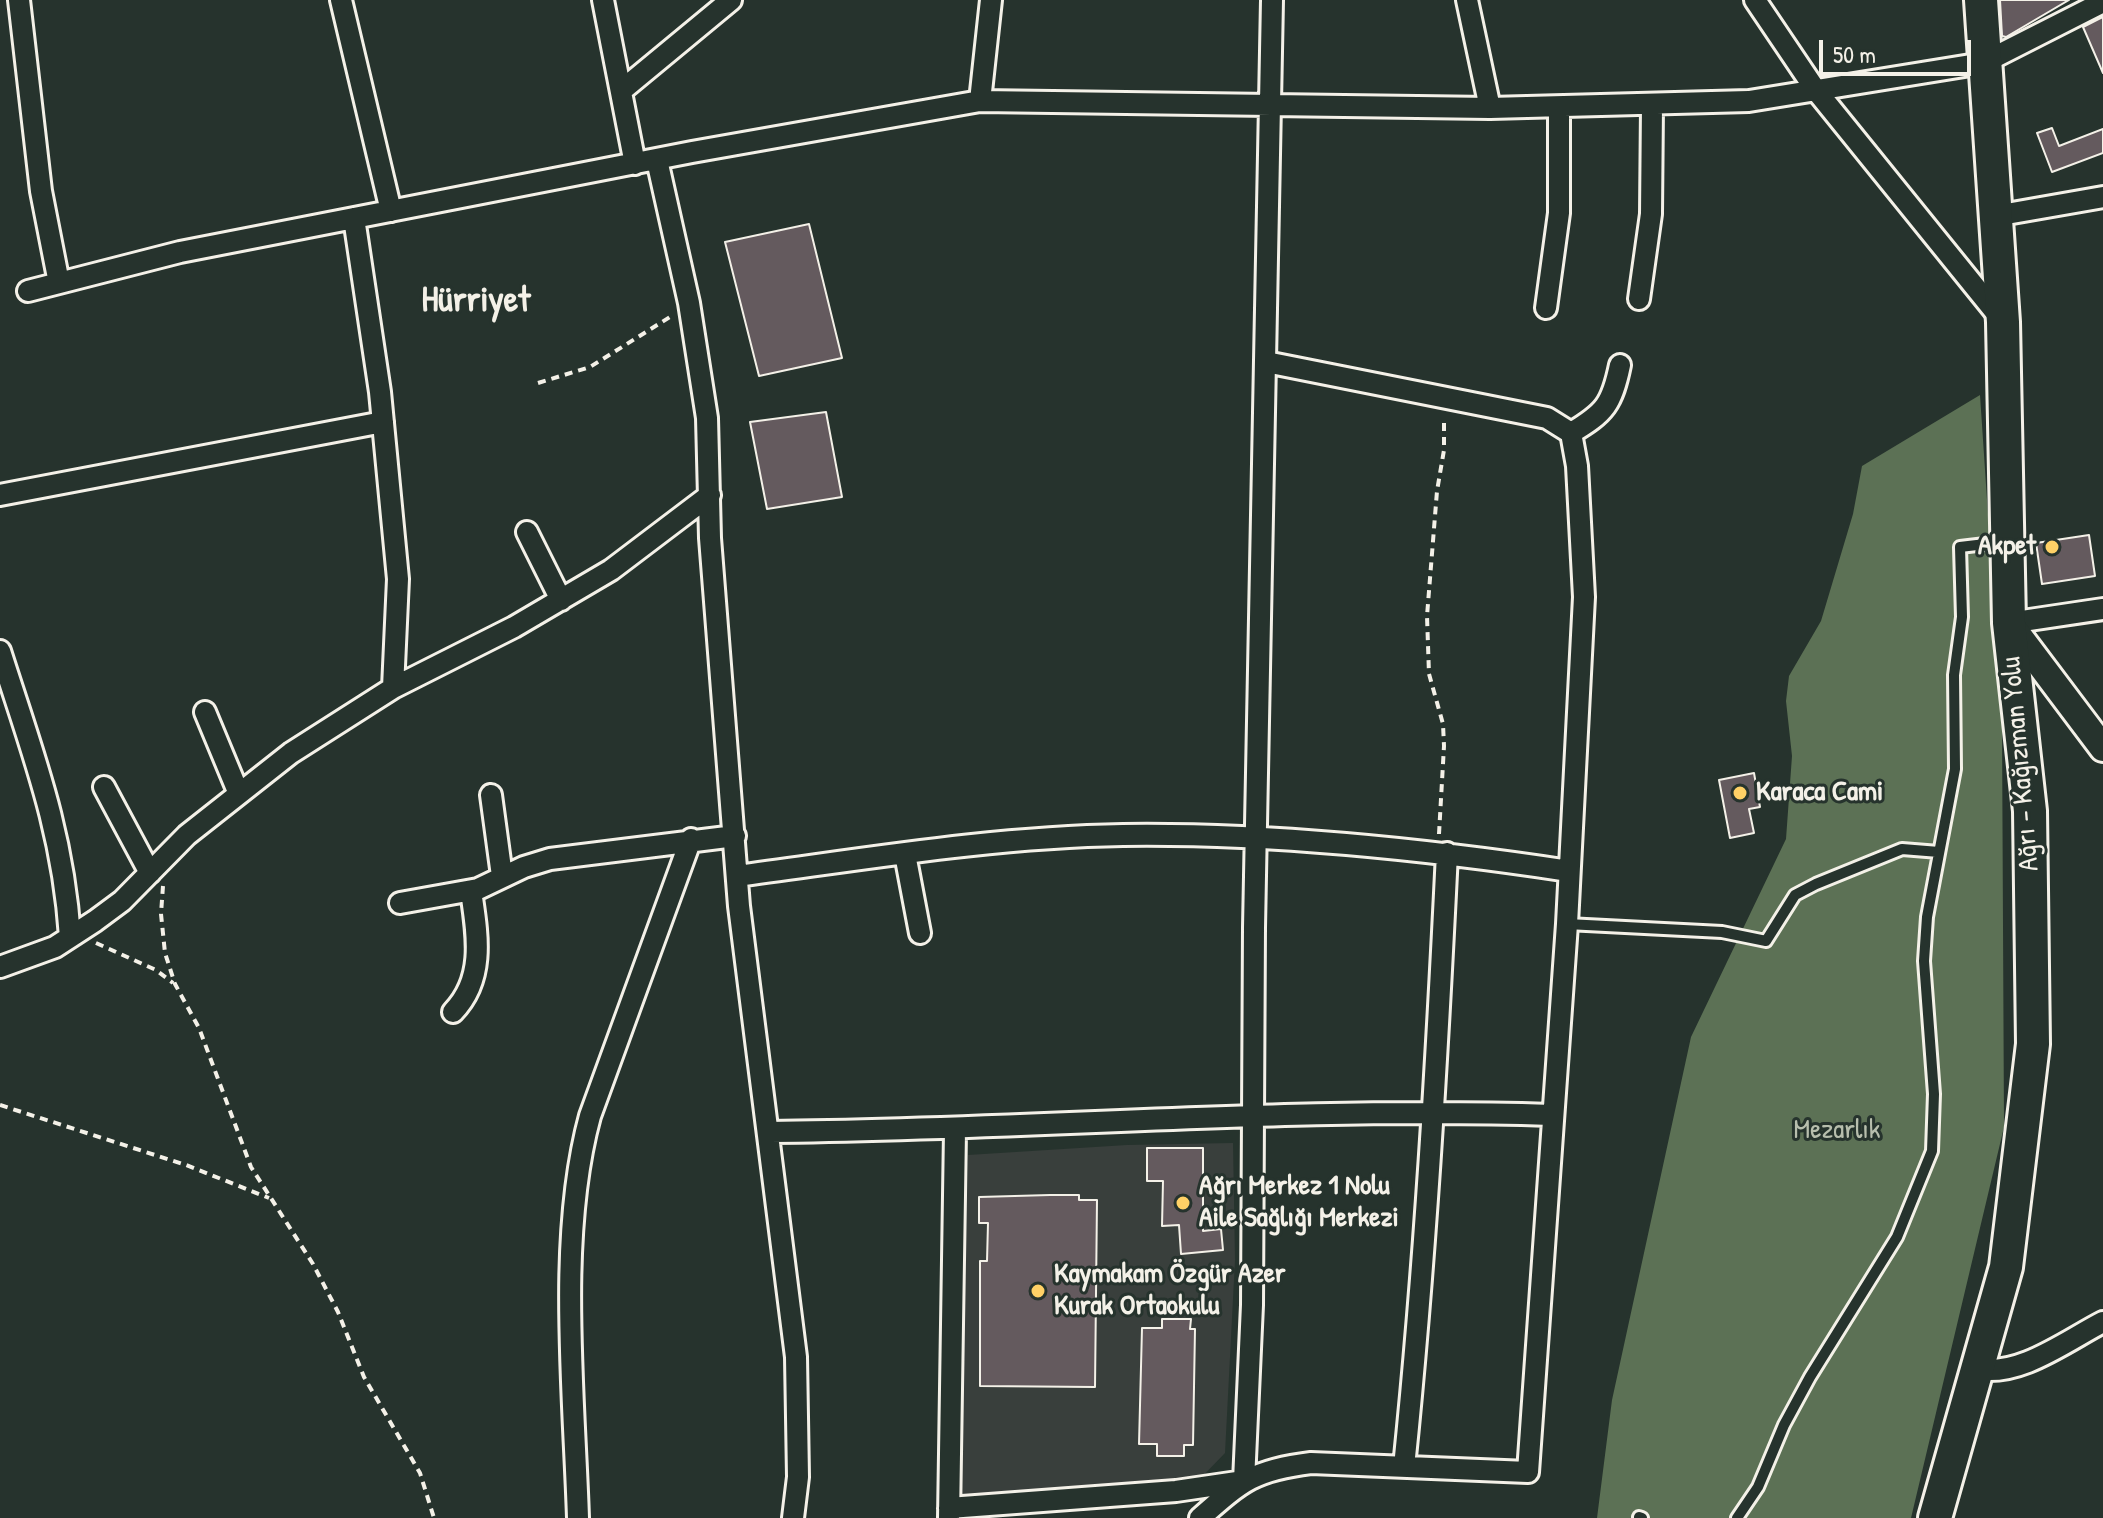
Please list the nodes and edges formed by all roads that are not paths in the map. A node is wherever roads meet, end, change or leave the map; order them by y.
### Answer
1 (19, 0) edge
2 (341, 0) edge
3 (603, 0) edge
4 (731, 0) edge
5 (991, 0) edge
6 (1272, 0) edge
7 (1467, 0) edge
8 (1755, 0) edge
9 (1981, 0) edge
10 (2103, 2) edge
11 (1983, 63) junction
12 (1815, 89) junction
13 (621, 91) junction
14 (980, 101) junction
15 (1272, 105) junction
16 (1652, 106) junction
17 (1559, 107) junction
18 (1490, 108) junction
19 (657, 160) junction
20 (635, 164) junction
21 (2103, 197) edge
22 (391, 211) junction
23 (1995, 216) junction
24 (354, 218) junction
25 (59, 283) junction
26 (28, 291) dead end
27 (1639, 299) dead end
28 (1546, 308) dead end
29 (2003, 322) junction
30 (1266, 362) junction
31 (1620, 365) dead end
32 (383, 422) junction
33 (1571, 433) junction
34 (0, 495) edge
35 (710, 495) junction
36 (527, 532) dead end
37 (2008, 541) junction
38 (561, 600) junction
39 (2103, 609) edge
40 (2009, 623) junction
41 (0, 651) edge
42 (393, 688) junction
43 (205, 712) dead end
44 (2103, 748) edge
45 (104, 787) dead end
46 (239, 794) junction
47 (491, 795) dead end
48 (735, 836) junction
49 (691, 839) junction
50 (1256, 840) junction
51 (1443, 852) junction
52 (1939, 852) junction
53 (905, 854) junction
54 (1569, 871) junction
55 (150, 873) junction
56 (502, 876) junction
57 (737, 876) junction
58 (471, 891) junction
59 (400, 903) dead end
60 (1567, 924) junction
61 (920, 933) dead end
62 (70, 937) junction
63 (0, 967) edge
64 (453, 1012) dead end
65 (1430, 1114) junction
66 (1551, 1115) junction
67 (1253, 1116) junction
68 (955, 1131) junction
69 (770, 1132) junction
70 (2103, 1322) edge
71 (1977, 1369) junction
72 (1404, 1467) junction
73 (1244, 1481) junction
74 (1942, 1512) edge
75 (949, 1513) edge
76 (578, 1518) edge
77 (793, 1518) edge
78 (1200, 1518) edge
79 (1737, 1518) edge

1 - 25 street
2 - 22 street
3 - 13 street
4 - 13 street
5 - 14 street
6 - 15 street
7 - 18 street
8 - 12 street
9 - 11 main road, Ağrı - Kağızman Yolu
10 - 11 street
11 - 12 street
11 - 23 main road, Ağrı - Kağızman Yolu
12 - 16 street
12 - 29 street
13 - 20 street
14 - 15 street
14 - 19 street
15 - 18 street
15 - 30 street
16 - 17 street
16 - 27 street
17 - 18 street
17 - 28 street
19 - 20 street
19 - 35 street
20 - 22 street
21 - 23 street
22 - 24 street
23 - 29 main road, Ağrı - Kağızman Yolu
24 - 25 street
24 - 32 street
25 - 26 street
29 - 37 main road, Ağrı - Kağızman Yolu
30 - 33 street
30 - 50 street
31 - 33 street
32 - 34 street
32 - 42 street
33 - 54 street
35 - 38 street
35 - 48 street
36 - 38 street
37 - 40 main road, Ağrı - Kağızman Yolu
37 - 52 lane
38 - 42 street
39 - 40 street
40 - 44 street
40 - 71 main road, Ağrı - Kağızman Yolu
41 - 62 street
42 - 46 street
43 - 46 street
45 - 55 street
46 - 55 street
47 - 56 street
48 - 49 street
48 - 57 street
49 - 56 street
49 - 76 street
50 - 51 street
50 - 53 street
50 - 67 street
51 - 54 street
51 - 65 street
52 - 60 lane
52 - 79 lane
53 - 57 street
53 - 61 street
54 - 60 street
55 - 62 street
56 - 58 street
57 - 69 street
58 - 59 street
58 - 64 street
60 - 66 street
62 - 63 street
65 - 66 street
65 - 67 street
65 - 72 street
66 - 72 street
67 - 68 street
67 - 73 street
68 - 69 street
68 - 75 street
69 - 77 street
70 - 71 street
71 - 74 main road, Ağrı - Kağızman Yolu
72 - 73 street
73 - 75 street
73 - 78 street

